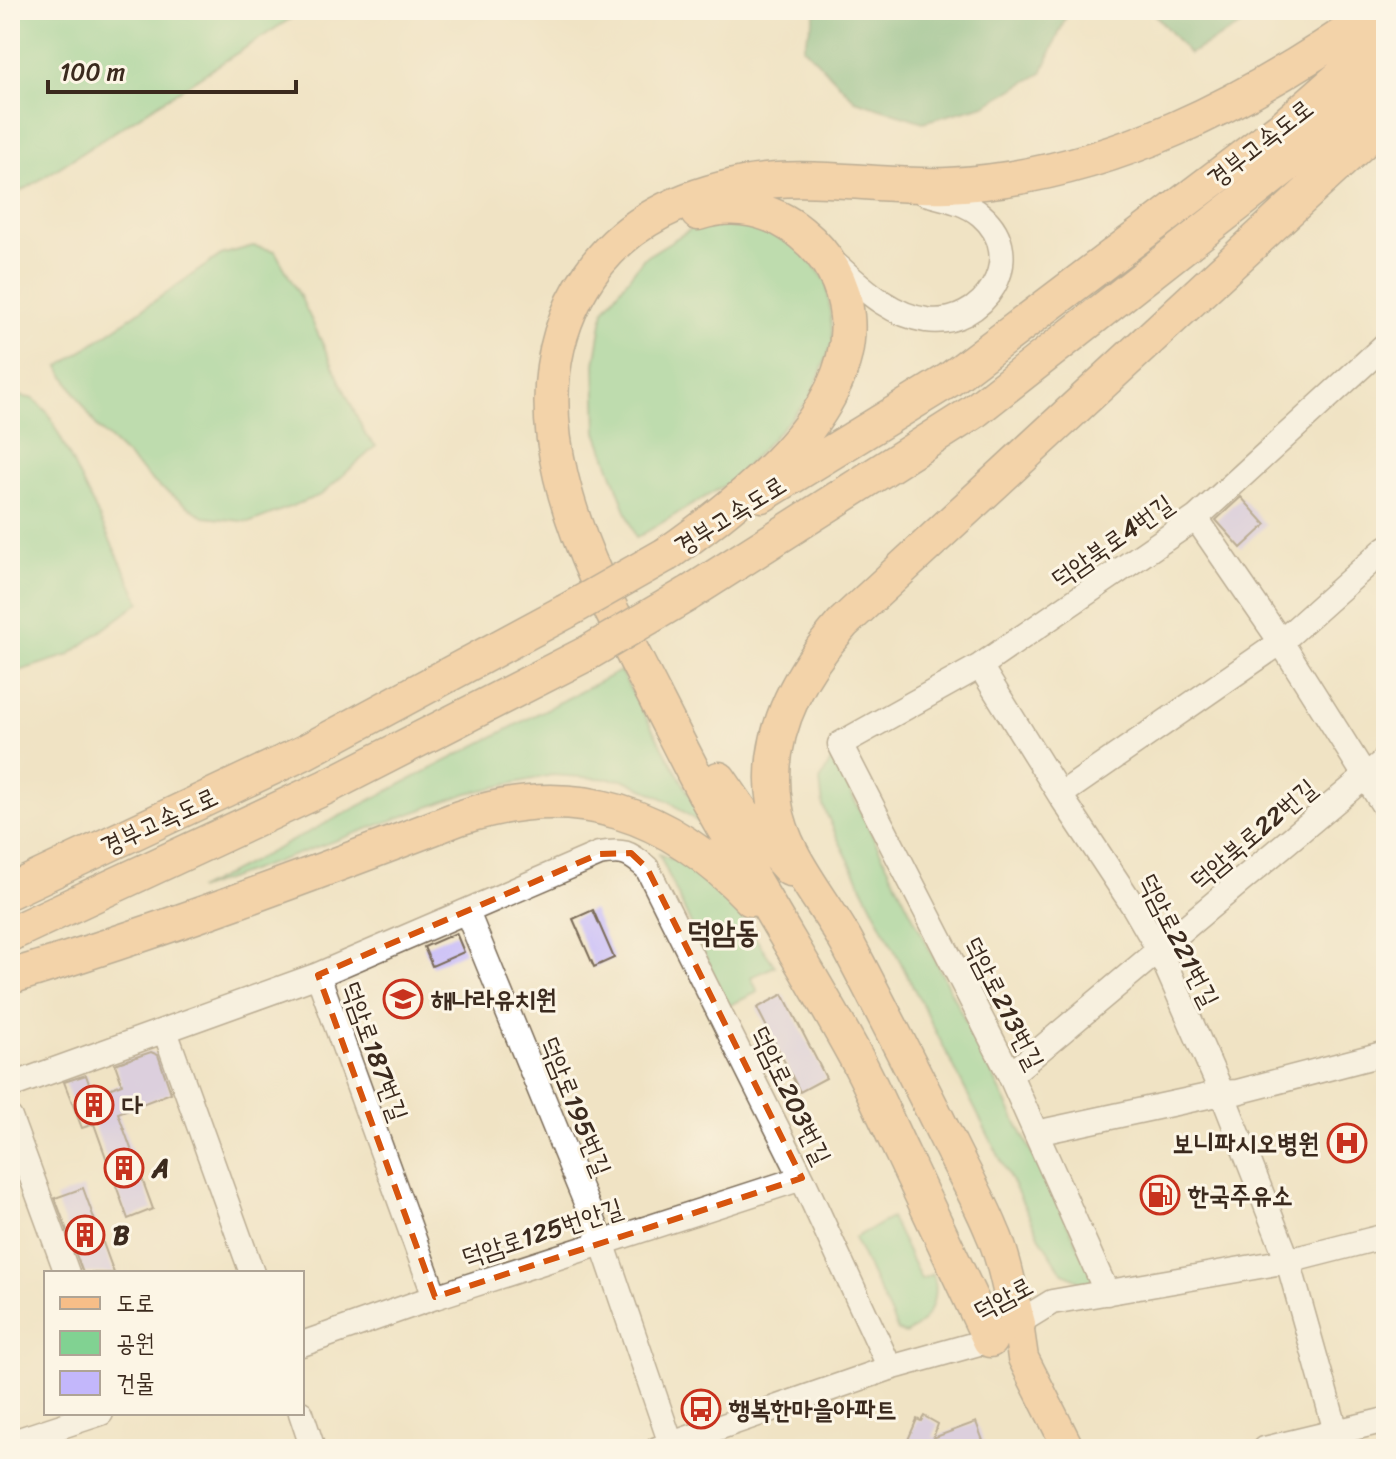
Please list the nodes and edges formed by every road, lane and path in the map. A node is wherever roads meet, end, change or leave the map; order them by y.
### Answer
1 (1379, 10) edge
2 (1386, 37) edge
3 (1386, 82) edge
4 (1386, 120) edge
5 (894, 185) junction
6 (820, 251) junction
7 (1386, 344) edge
8 (1196, 518) junction
9 (1386, 548) edge
10 (667, 554) junction
11 (1281, 642) junction
12 (980, 666) junction
13 (840, 744) joint
14 (1386, 759) edge
15 (1365, 777) junction
16 (1060, 795) junction
17 (1386, 809) edge
18 (10, 891) edge
19 (467, 912) junction
20 (840, 931) junction
21 (10, 934) edge
22 (789, 941) junction
23 (1159, 950) junction
24 (318, 975) junction
25 (10, 977) edge
26 (165, 1031) junction
27 (1386, 1053) edge
28 (1010, 1075) junction
29 (10, 1086) edge
30 (1222, 1093) junction
31 (10, 1118) edge
32 (1036, 1133) junction
33 (802, 1178) junction
34 (1386, 1236) edge
35 (602, 1242) junction
36 (1288, 1261) junction
37 (66, 1271) edge
38 (251, 1271) edge
39 (1107, 1293) junction
40 (435, 1297) junction
41 (1004, 1332) junction
42 (304, 1343) edge
43 (890, 1368) junction
44 (95, 1415) edge
45 (302, 1415) edge
46 (1386, 1420) edge
47 (1338, 1441) edge
48 (10, 1443) edge
49 (664, 1447) edge
50 (313, 1449) edge
51 (1049, 1449) edge
52 (1069, 1449) edge
53 (1265, 1449) edge

1 - 5 highway
2 - 10 highway, 경부고속도로
3 - 21 highway, 경부고속도로, bridge
4 - 20 highway
5 - 6 street
5 - 22 highway
6 - 10 highway
6 - 20 highway
7 - 8 street, 덕암북로4번길
8 - 11 street
8 - 12 street, 덕암북로4번길
9 - 11 street
10 - 18 highway, 경부고속도로, bridge
11 - 15 street
11 - 16 street
12 - 13 street, 덕암북로4번길
12 - 16 street, 덕암로221번길
13 - 28 street, 덕암로213번길
14 - 15 street, 덕암북로22번길
15 - 17 street
15 - 23 street, 덕암북로22번길
16 - 23 street, 덕암로221번길
19 - 24 street, 덕암로187번길
19 - 33 street, 덕암로203번길
19 - 35 street, 덕암로195번길
20 - 41 highway
22 - 25 highway
22 - 41 highway
23 - 28 street, 덕암북로22번길
23 - 30 street, 덕암로221번길
24 - 26 street
24 - 40 street, 덕암로187번길
26 - 29 street
26 - 38 street
27 - 30 street
28 - 32 street, 덕암로213번길
30 - 32 street
30 - 36 street, 덕암로221번길
31 - 37 street
32 - 39 street, 덕암로213번길
33 - 35 street, 덕암로125번안길
33 - 43 street, 덕암로203번길
34 - 36 street, 덕암로
35 - 40 street, 덕암로125번안길
35 - 49 street, 덕암로195번길
36 - 39 street, 덕암로
36 - 47 street, 덕암로221번길
39 - 41 street, 덕암로
40 - 42 street, 덕암로125번안길
41 - 43 street, 덕암로
41 - 51 main road
41 - 52 main road
43 - 49 street, 덕암로
44 - 48 street
45 - 50 street
46 - 47 street
47 - 53 street

